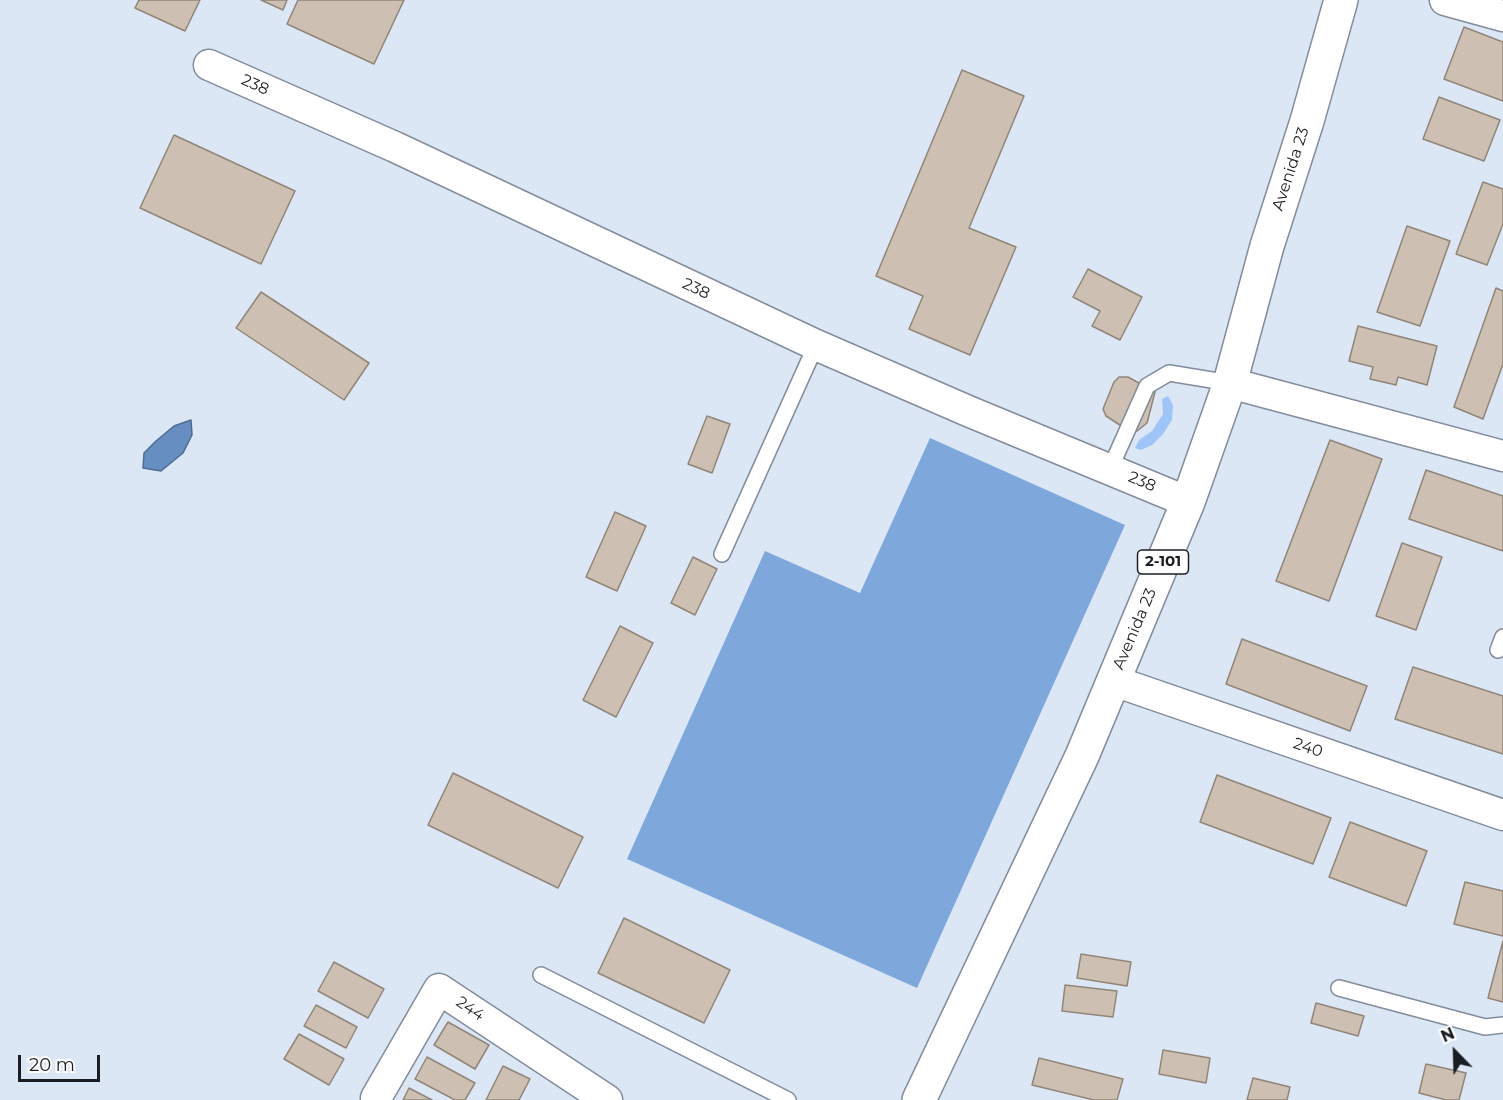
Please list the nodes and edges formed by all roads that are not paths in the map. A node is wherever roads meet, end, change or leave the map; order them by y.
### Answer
1 (1341, 0) edge
2 (1444, 0) edge
3 (1503, 16) edge
4 (209, 65) dead end
5 (816, 345) junction
6 (1230, 383) junction
7 (1503, 456) edge
8 (1110, 469) junction
9 (1188, 502) junction
10 (722, 554) dead end
11 (1114, 681) junction
12 (1503, 815) edge
13 (541, 975) dead end
14 (1339, 988) dead end
15 (1503, 1025) edge
16 (376, 1098) dead end
17 (606, 1100) edge
18 (788, 1100) edge
19 (919, 1100) edge

1 - 6 main road, Avenida 23 / 2-101
2 - 3 street
4 - 5 street, 238
5 - 8 street, 238
5 - 10 lane
6 - 7 street
6 - 8 lane
6 - 9 main road, Avenida 23 / 2-101
8 - 9 street, 238
9 - 11 main road, Avenida 23 / 2-101
11 - 12 street, 240
11 - 19 main road, Avenida 23 / 2-101
13 - 18 lane
14 - 15 lane
16 - 17 street, 244

